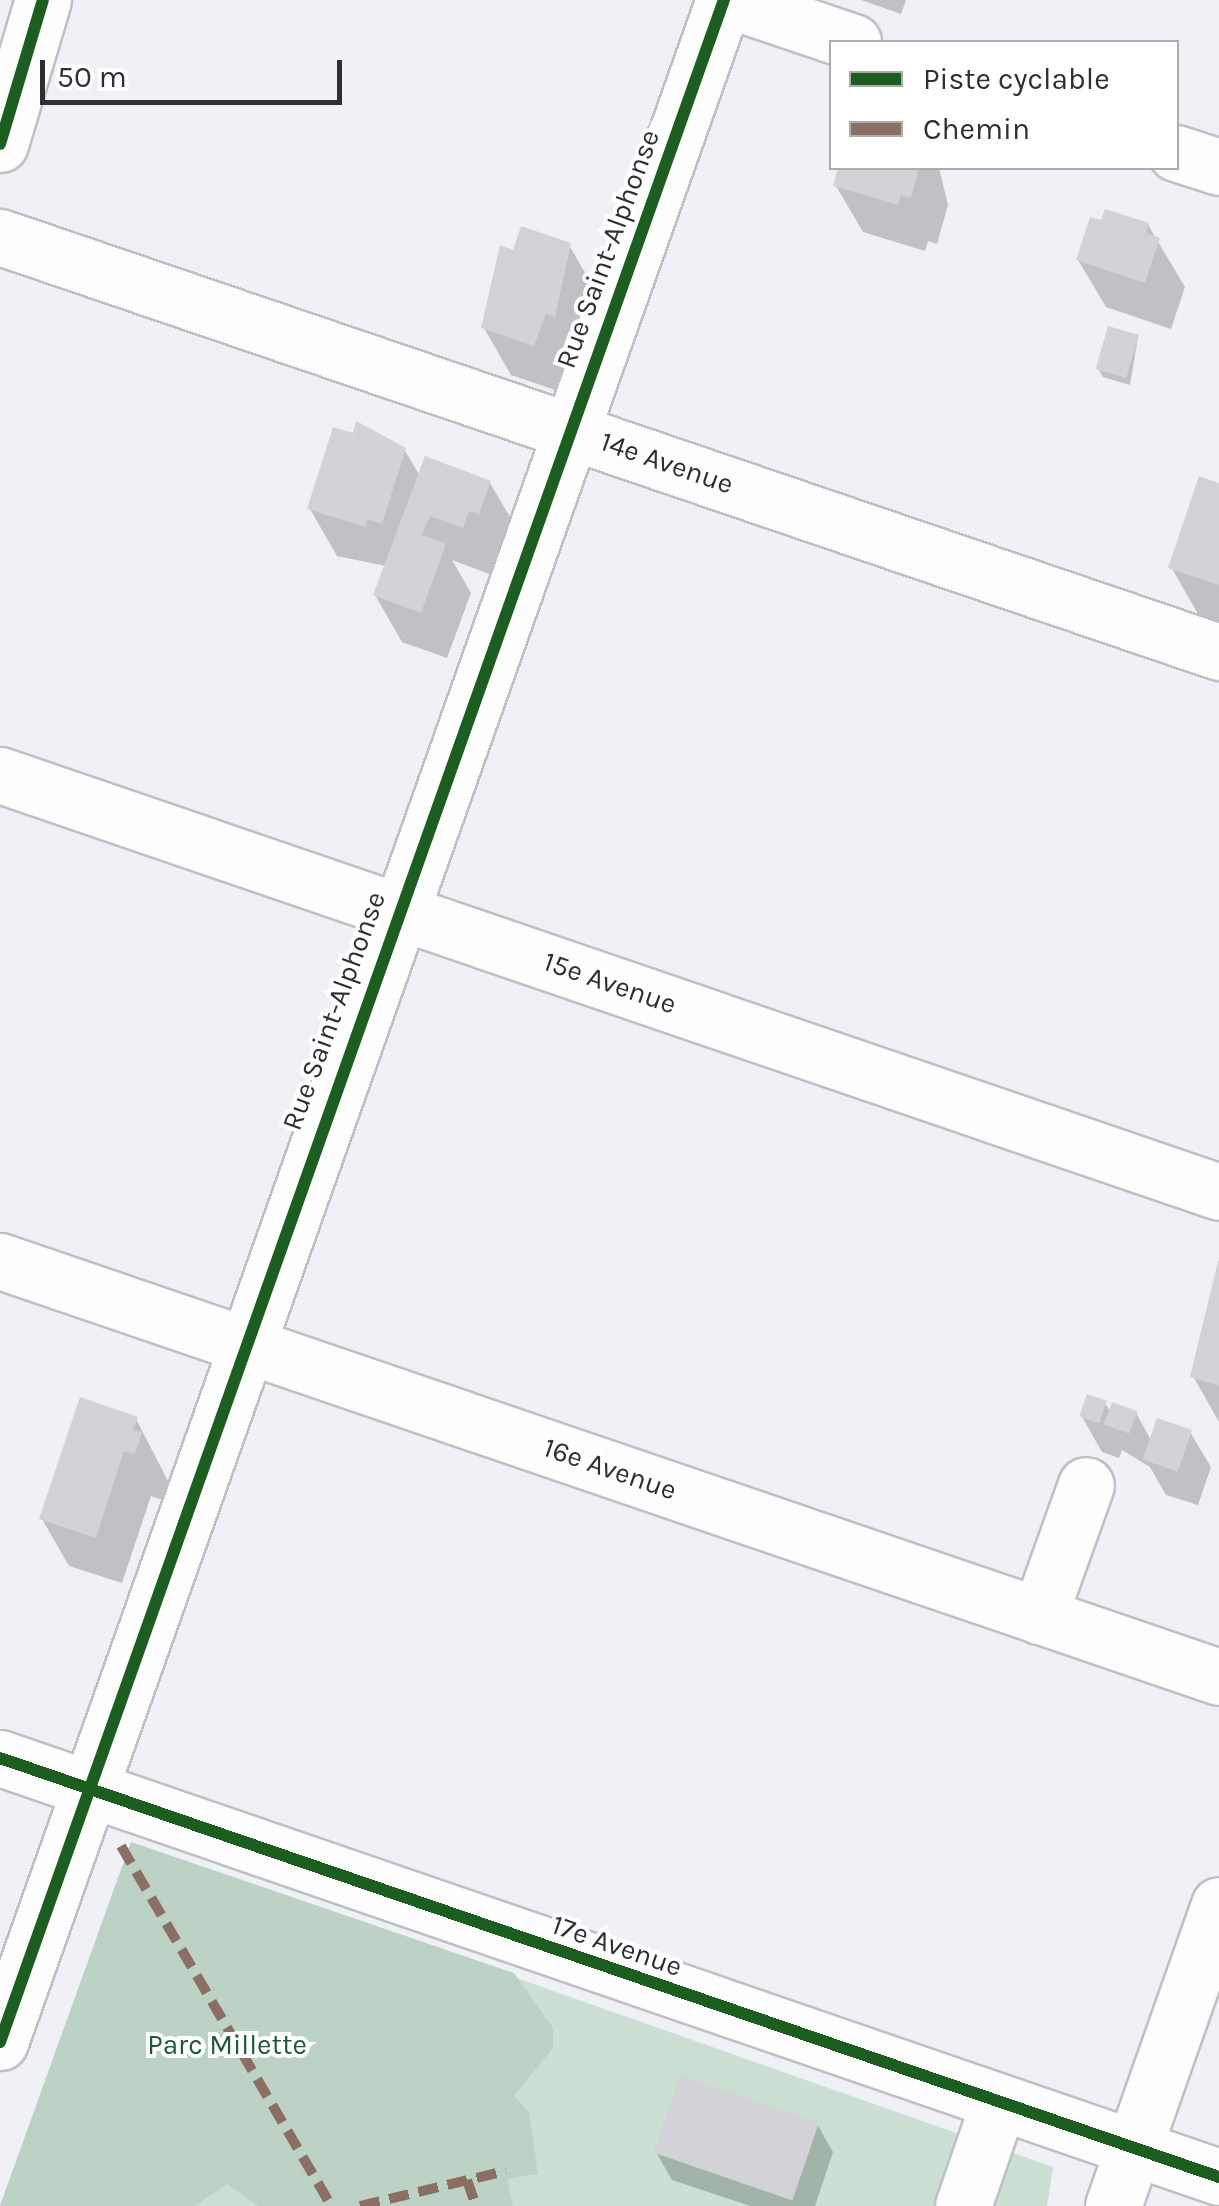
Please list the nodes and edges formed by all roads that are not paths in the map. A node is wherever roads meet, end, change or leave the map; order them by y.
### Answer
1 (43, 0) edge
2 (726, 0) edge
3 (847, 40) edge
4 (0, 144) edge
5 (1179, 154) edge
6 (1219, 167) edge
7 (0, 237) edge
8 (569, 429) junction
9 (1219, 652) edge
10 (0, 775) edge
11 (396, 910) junction
12 (1219, 1192) edge
13 (0, 1261) edge
14 (242, 1343) junction
15 (1086, 1485) dead end
16 (1039, 1616) junction
17 (1219, 1678) edge
18 (0, 1758) edge
19 (84, 1789) junction
20 (1219, 1905) edge
21 (0, 2042) edge
22 (999, 2102) junction
23 (1133, 2148) junction
24 (1219, 2176) edge
25 (963, 2206) edge
26 (1112, 2206) edge

1 - 4 street
2 - 3 street
2 - 8 street, Rue Saint-Alphonse
5 - 6 street
7 - 8 street, 14e Avenue
8 - 9 street, 14e Avenue
8 - 11 street, Rue Saint-Alphonse
10 - 11 street, 15e Avenue
11 - 12 street, 15e Avenue
11 - 14 street, Rue Saint-Alphonse
13 - 14 street, 16e Avenue
14 - 16 street, 16e Avenue
14 - 19 street, Rue Saint-Alphonse
15 - 16 street
16 - 17 street, 16e Avenue
18 - 19 street, 17e Avenue
19 - 21 street, Rue Saint-Alphonse
19 - 22 street, 17e Avenue
20 - 23 street
22 - 23 street, 17e Avenue
22 - 25 street
23 - 24 street, 17e Avenue
23 - 26 street

